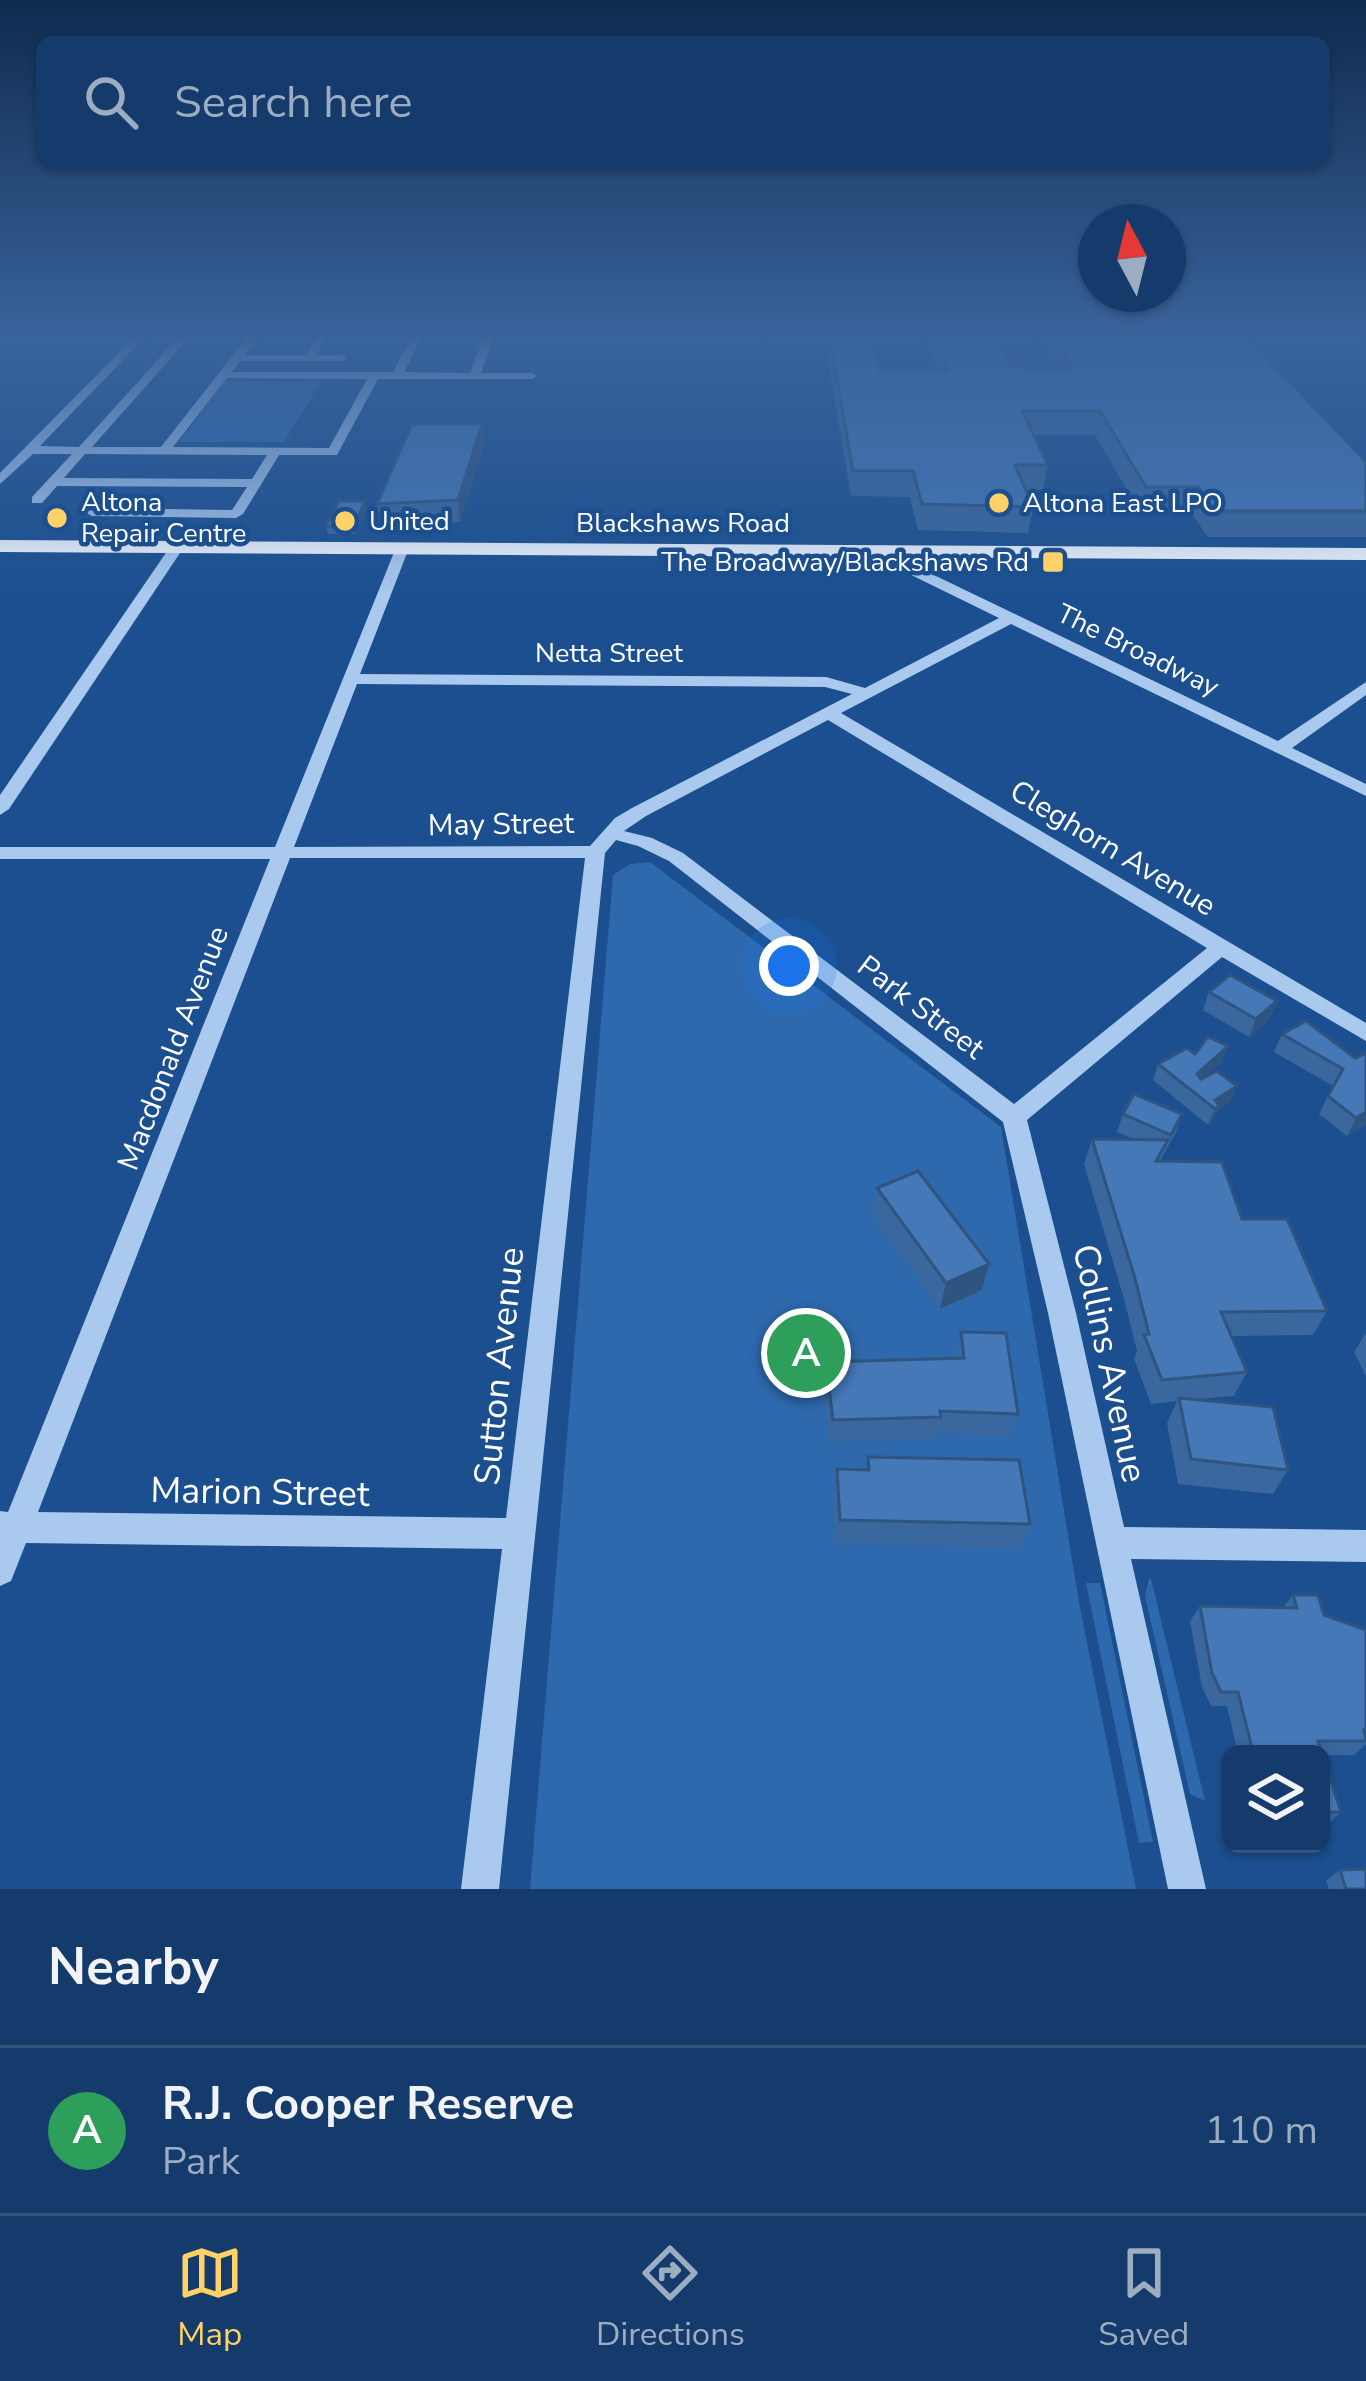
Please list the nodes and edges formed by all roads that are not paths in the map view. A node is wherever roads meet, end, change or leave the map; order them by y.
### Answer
1 (58, 420) edge
2 (109, 420) edge
3 (188, 420) edge
4 (350, 420) edge
5 (29, 450) junction
6 (82, 450) junction
7 (164, 451) junction
8 (275, 452) junction
9 (0, 480) edge
10 (54, 482) junction
11 (255, 483) junction
12 (38, 500) dead end
13 (92, 512) dead end
14 (0, 546) edge
15 (177, 547) junction
16 (402, 548) junction
17 (894, 551) junction
18 (1366, 554) edge
19 (1011, 618) junction
20 (351, 679) junction
21 (1366, 687) edge
22 (866, 693) junction
23 (830, 714) junction
24 (1279, 749) junction
25 (1366, 791) edge
26 (0, 809) edge
27 (603, 843) junction
28 (0, 853) edge
29 (281, 855) junction
30 (1220, 947) junction
31 (1366, 1033) edge
32 (1014, 1117) junction
33 (8, 1527) edge
34 (519, 1534) junction
35 (1111, 1543) junction
36 (1366, 1546) edge
37 (0, 1570) edge
38 (480, 1889) edge
39 (1187, 1889) edge

1 - 5 street
2 - 6 street
3 - 7 street
4 - 8 street
5 - 6 street
5 - 9 street
6 - 7 street
6 - 10 street
7 - 8 street
8 - 11 street
10 - 11 street
10 - 12 street
11 - 13 street
14 - 15 main road, Blackshaws Road
15 - 16 main road, Blackshaws Road
15 - 26 street
16 - 17 main road, Blackshaws Road
16 - 20 street, Macdonald Avenue
17 - 18 main road, Blackshaws Road
17 - 19 street, The Broadway
19 - 22 street, May Street
19 - 24 street, The Broadway
20 - 22 street, Netta Street
20 - 29 street, Macdonald Avenue
21 - 24 street
22 - 23 street, May Street
23 - 27 street, May Street
23 - 30 street, Cleghorn Avenue
24 - 25 street, The Broadway
27 - 29 street, May Street
27 - 32 street, Park Street
27 - 34 street, Sutton Avenue
28 - 29 street, May Street
29 - 33 street, Macdonald Avenue
30 - 31 street, Cleghorn Avenue
30 - 32 street
32 - 35 street, Collins Avenue
33 - 34 street, Marion Street
33 - 37 street, Macdonald Avenue
34 - 38 street, Sutton Avenue
35 - 36 street
35 - 39 street, Collins Avenue

